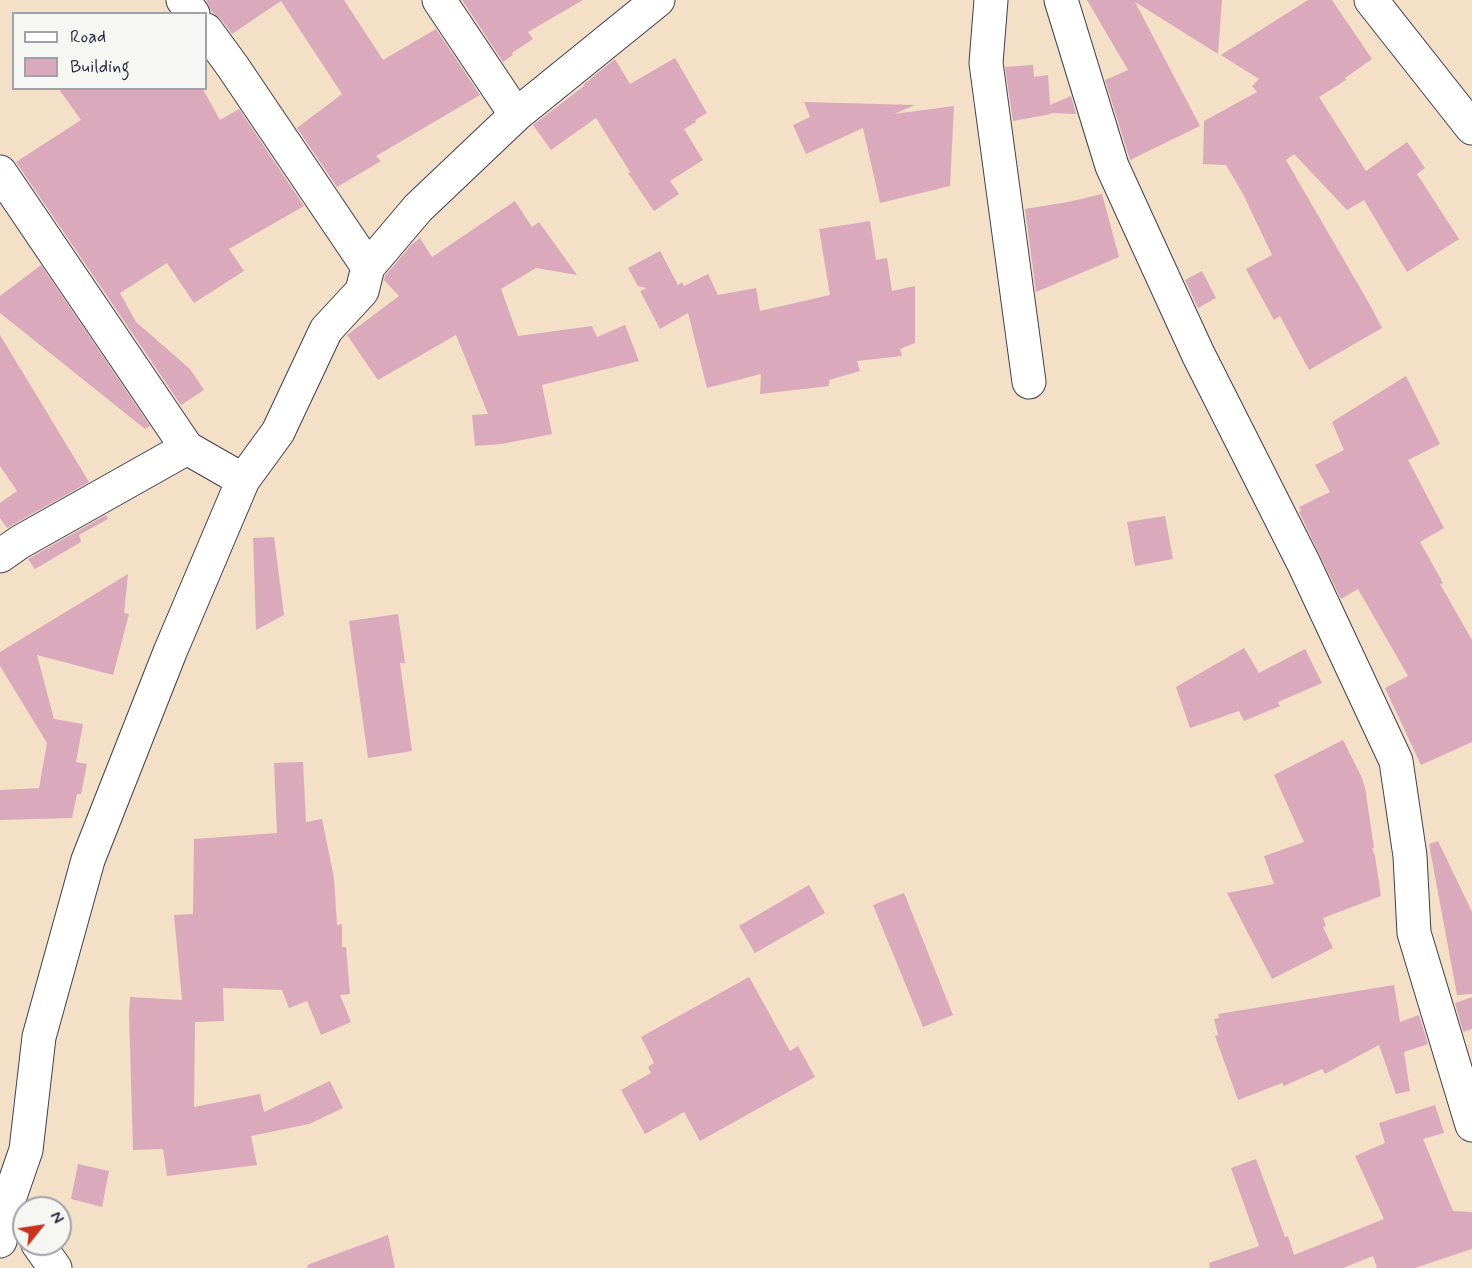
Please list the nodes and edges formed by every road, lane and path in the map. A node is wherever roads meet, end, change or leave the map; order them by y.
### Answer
1 (439, 0) edge
2 (658, 0) edge
3 (990, 0) edge
4 (1061, 0) edge
5 (1371, 0) edge
6 (207, 31) edge
7 (516, 115) junction
8 (1472, 128) edge
9 (0, 172) edge
10 (368, 267) junction
11 (1029, 382) dead end
12 (187, 448) junction
13 (243, 480) junction
14 (2, 551) edge
15 (1472, 1125) edge
16 (10, 1207) edge
17 (0, 1241) edge

1 - 7 street
2 - 7 street
3 - 11 street
4 - 15 street
5 - 8 street
6 - 10 street
7 - 10 street
9 - 12 street
10 - 13 street
12 - 13 street
12 - 14 street
13 - 16 street
16 - 17 street

